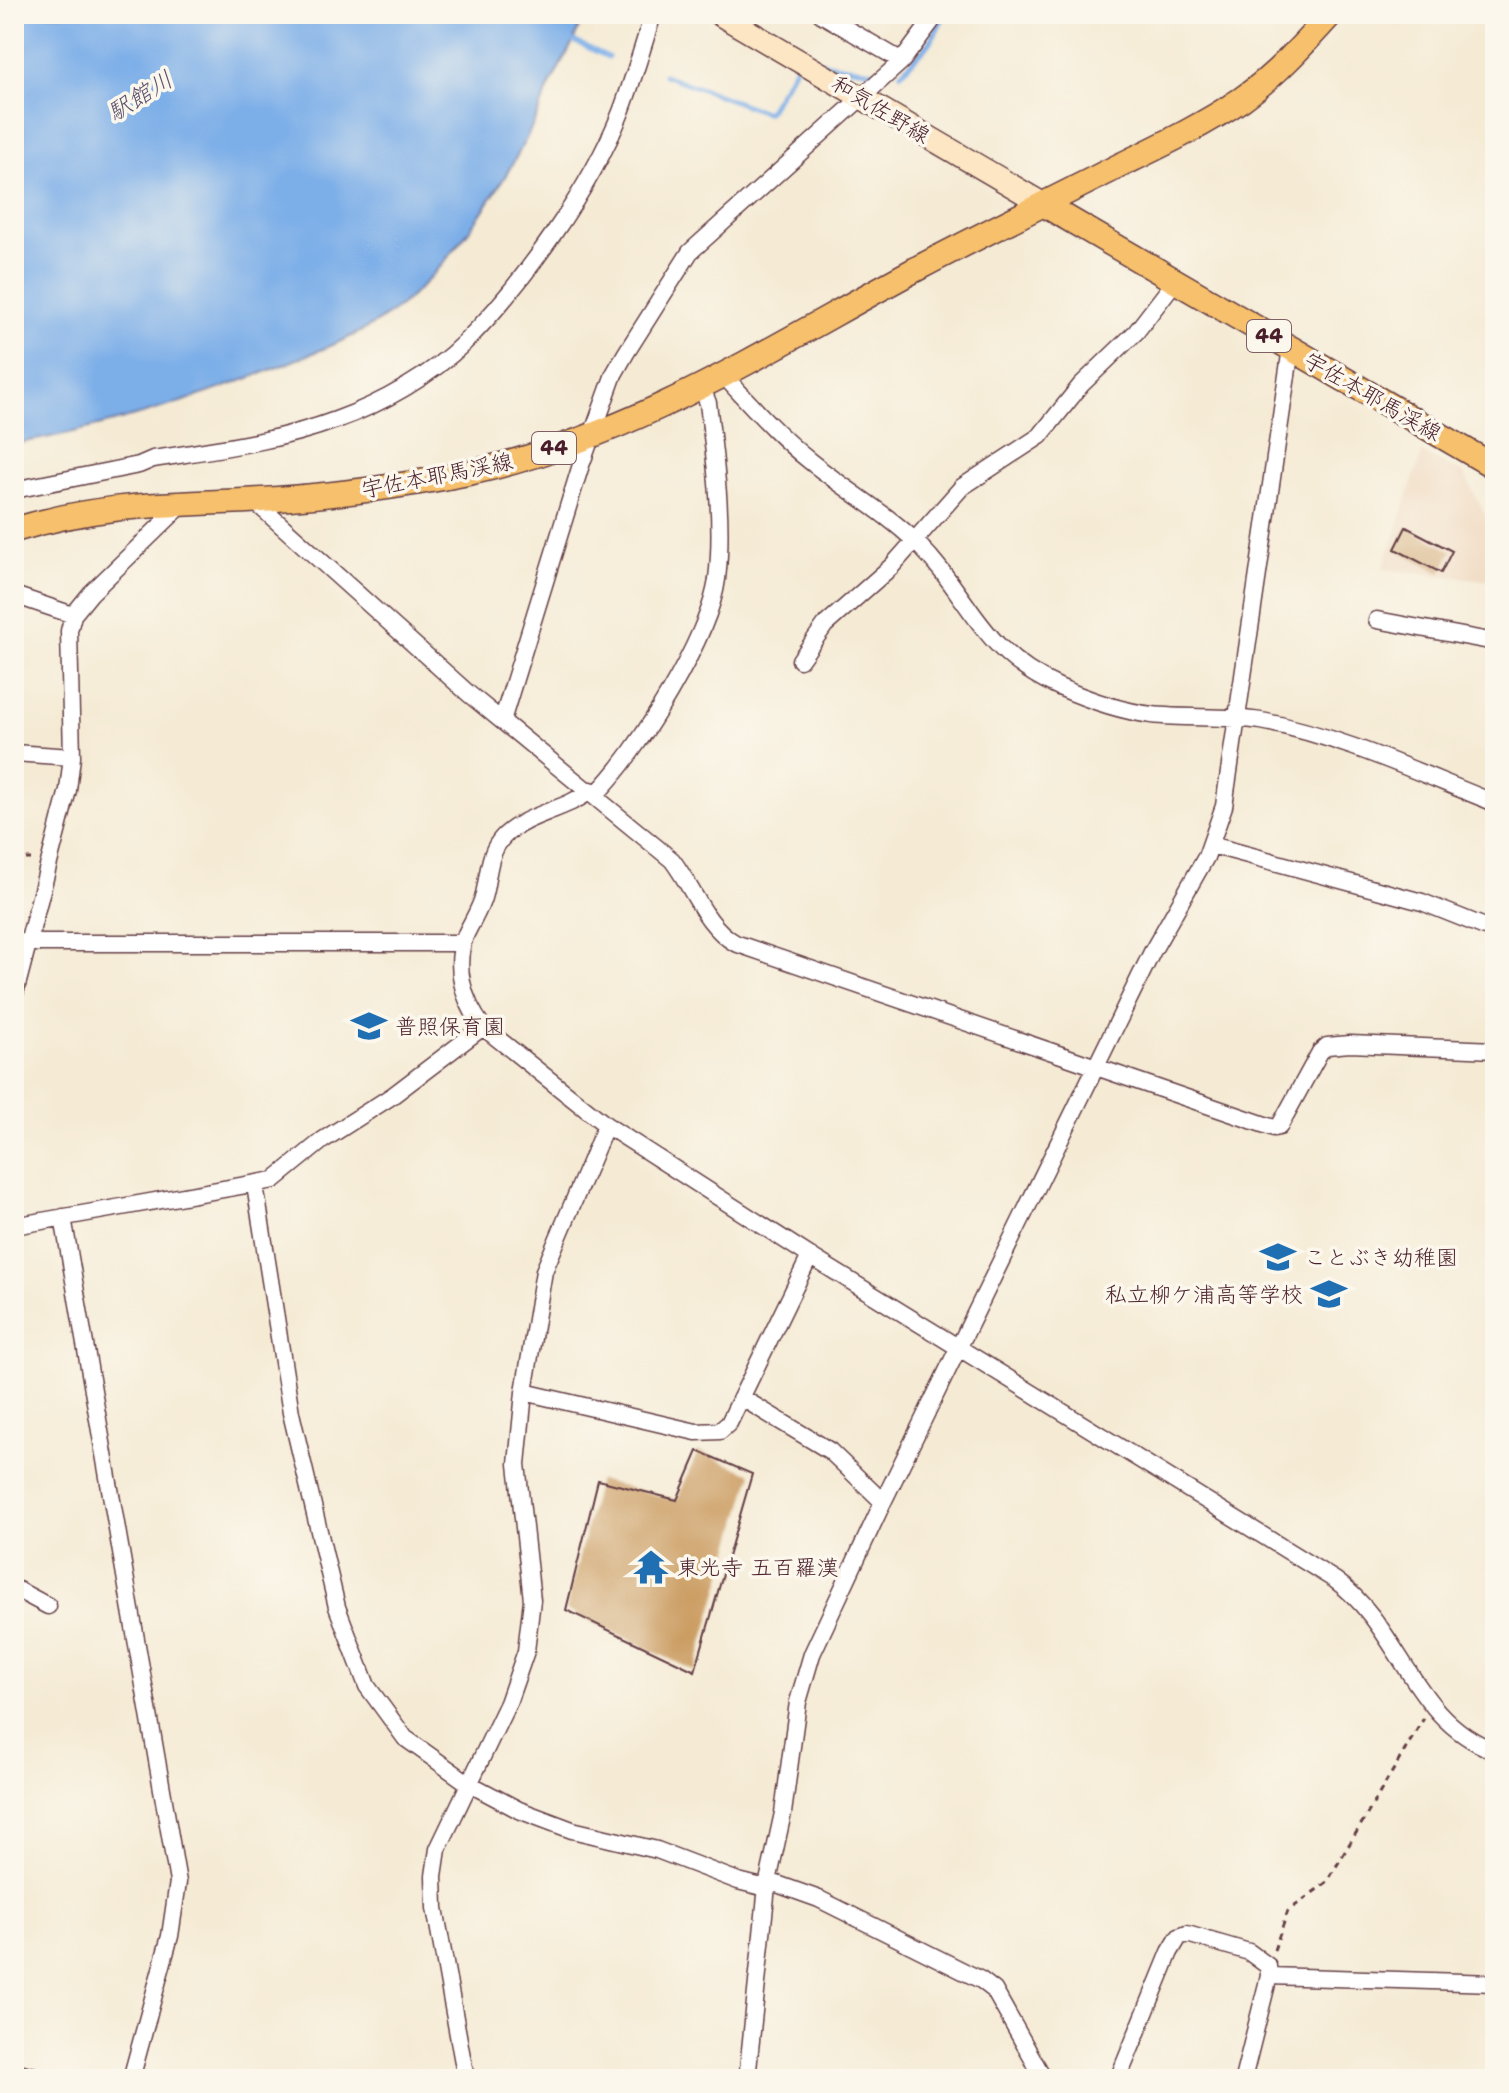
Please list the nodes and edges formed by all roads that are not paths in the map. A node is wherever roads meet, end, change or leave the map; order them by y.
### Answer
1 (653, 14) edge
2 (719, 14) edge
3 (821, 14) edge
4 (937, 14) edge
5 (1331, 14) edge
6 (902, 61) junction
7 (863, 98) junction
8 (1043, 204) junction
9 (1176, 280) junction
10 (1291, 348) junction
11 (725, 377) junction
12 (702, 388) junction
13 (593, 433) junction
14 (1495, 467) edge
15 (14, 490) edge
16 (253, 500) junction
17 (185, 502) junction
18 (18, 527) edge
19 (914, 540) junction
20 (14, 595) edge
21 (73, 615) junction
22 (1377, 620) dead end
23 (1495, 642) edge
24 (800, 660) dead end
25 (1238, 718) junction
26 (502, 721) junction
27 (14, 753) edge
28 (72, 757) junction
29 (594, 792) junction
30 (1495, 803) edge
31 (1211, 845) junction
32 (1495, 931) edge
33 (22, 943) edge
34 (463, 943) junction
35 (14, 997) edge
36 (483, 1027) junction
37 (1495, 1050) edge
38 (1097, 1065) junction
39 (606, 1125) junction
40 (255, 1185) junction
41 (63, 1217) junction
42 (14, 1226) edge
43 (810, 1256) junction
44 (961, 1348) junction
45 (524, 1392) junction
46 (742, 1398) junction
47 (883, 1502) junction
48 (14, 1588) edge
49 (48, 1606) dead end
50 (1495, 1751) edge
51 (468, 1783) junction
52 (767, 1886) junction
53 (1266, 1968) junction
54 (1495, 1983) edge
55 (14, 2073) edge
56 (37, 2079) edge
57 (131, 2079) edge
58 (466, 2079) edge
59 (747, 2079) edge
60 (1044, 2079) edge
61 (1118, 2079) edge
62 (1243, 2079) edge

1 - 15 street
2 - 7 main road, 和気佐野線
3 - 6 street
4 - 6 street
5 - 8 main road, 宇佐本耶馬渓線 / 44
6 - 7 street
7 - 8 main road, 和気佐野線
7 - 13 street
8 - 9 main road, 宇佐本耶馬渓線 / 44
8 - 11 main road, 宇佐本耶馬渓線 / 44
9 - 10 main road, 宇佐本耶馬渓線 / 44
9 - 19 street
10 - 14 main road, 宇佐本耶馬渓線 / 44
10 - 25 street
11 - 12 main road, 宇佐本耶馬渓線 / 44
11 - 19 street
12 - 13 main road, 宇佐本耶馬渓線 / 44
12 - 29 street
13 - 16 main road, 宇佐本耶馬渓線 / 44
13 - 26 street
16 - 17 main road, 宇佐本耶馬渓線 / 44
16 - 26 street
17 - 18 main road, 宇佐本耶馬渓線 / 44
17 - 21 street
19 - 24 street
19 - 25 street
20 - 21 street
21 - 28 street
22 - 23 street
25 - 30 street
25 - 31 street
26 - 29 street
27 - 28 street
28 - 33 street
29 - 34 street
29 - 38 street
31 - 32 street
31 - 38 street
33 - 34 street
33 - 35 street
34 - 36 street
36 - 39 street
36 - 40 street
37 - 38 street
38 - 44 street
39 - 43 street
39 - 45 street
40 - 41 street
40 - 51 street
41 - 42 street
41 - 57 street
43 - 44 street
43 - 46 street
44 - 47 street
44 - 50 street
45 - 46 street
45 - 51 street
46 - 47 street
47 - 52 street
48 - 49 street
51 - 52 street
51 - 58 street
52 - 59 street
52 - 60 street
53 - 54 street
53 - 61 street
53 - 62 street
55 - 56 street

